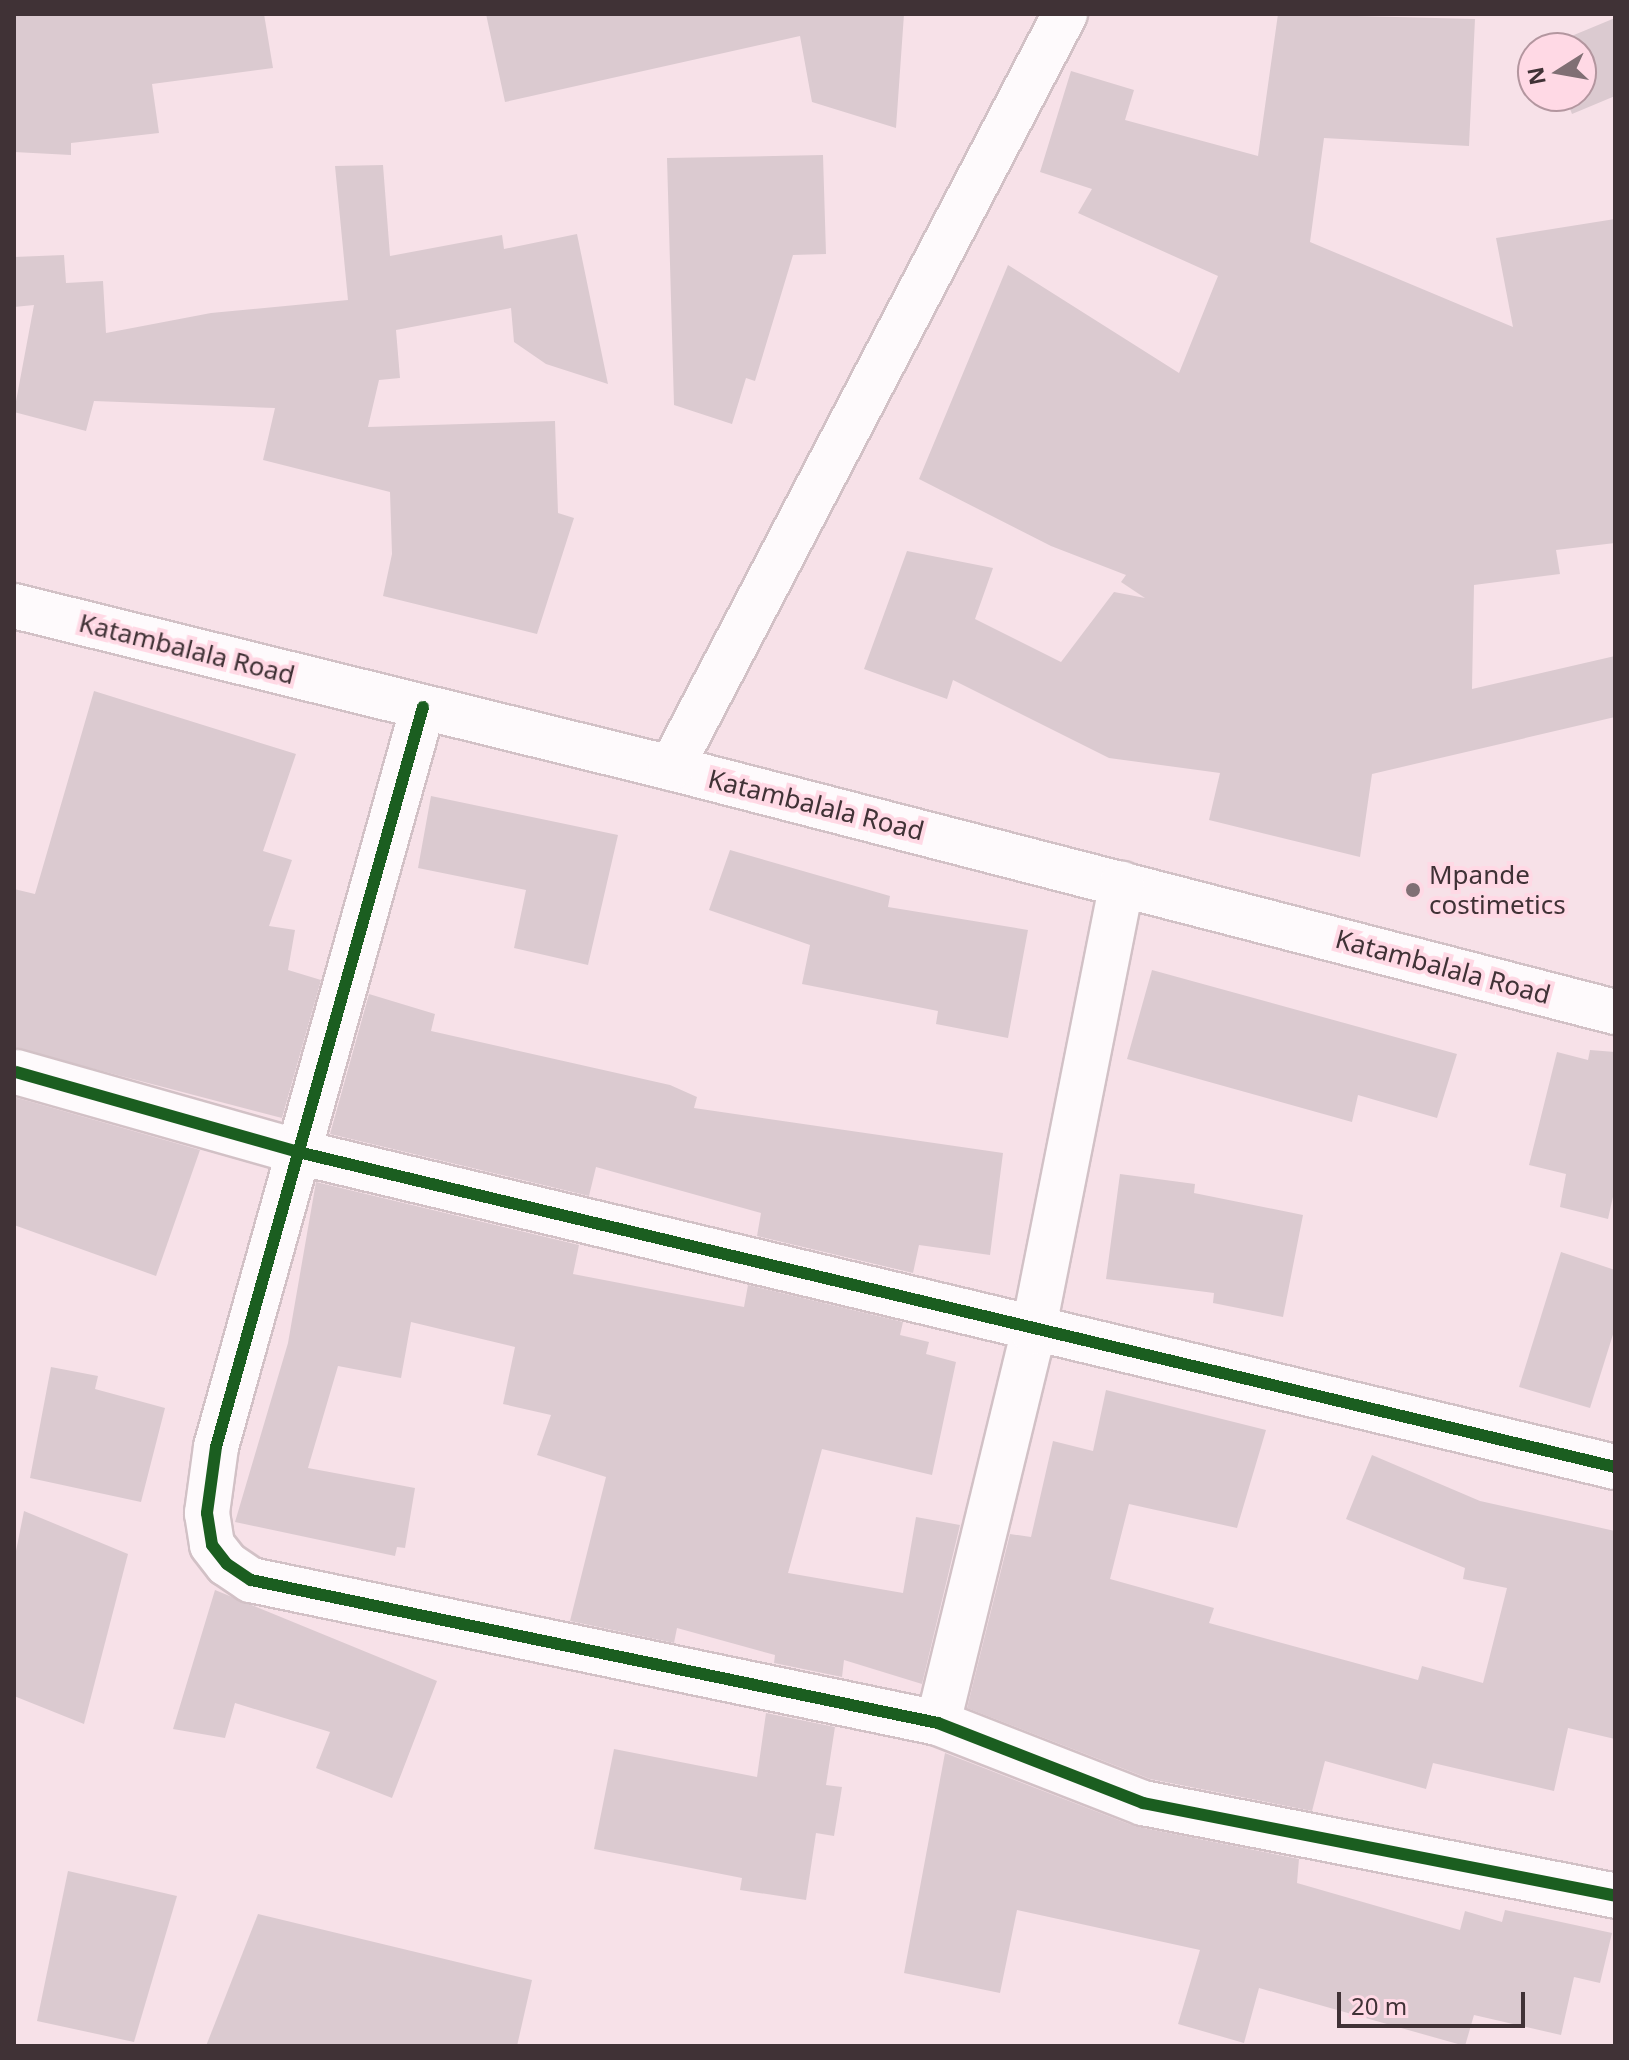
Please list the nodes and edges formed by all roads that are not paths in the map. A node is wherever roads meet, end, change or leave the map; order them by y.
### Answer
1 (1065, 14) edge
2 (14, 606) edge
3 (423, 707) junction
4 (671, 768) junction
5 (1122, 884) junction
6 (1615, 1012) edge
7 (16, 1072) dead end
8 (298, 1152) junction
9 (1033, 1332) junction
10 (1615, 1467) edge
11 (938, 1723) junction
12 (1615, 1896) edge

1 - 4 street
2 - 3 street, Katambalala Road
3 - 4 street, Katambalala Road
3 - 8 street
4 - 5 street, Katambalala Road
5 - 6 street, Katambalala Road
5 - 9 street
7 - 8 street
8 - 9 street
8 - 11 street
9 - 10 street
9 - 11 street
11 - 12 street

